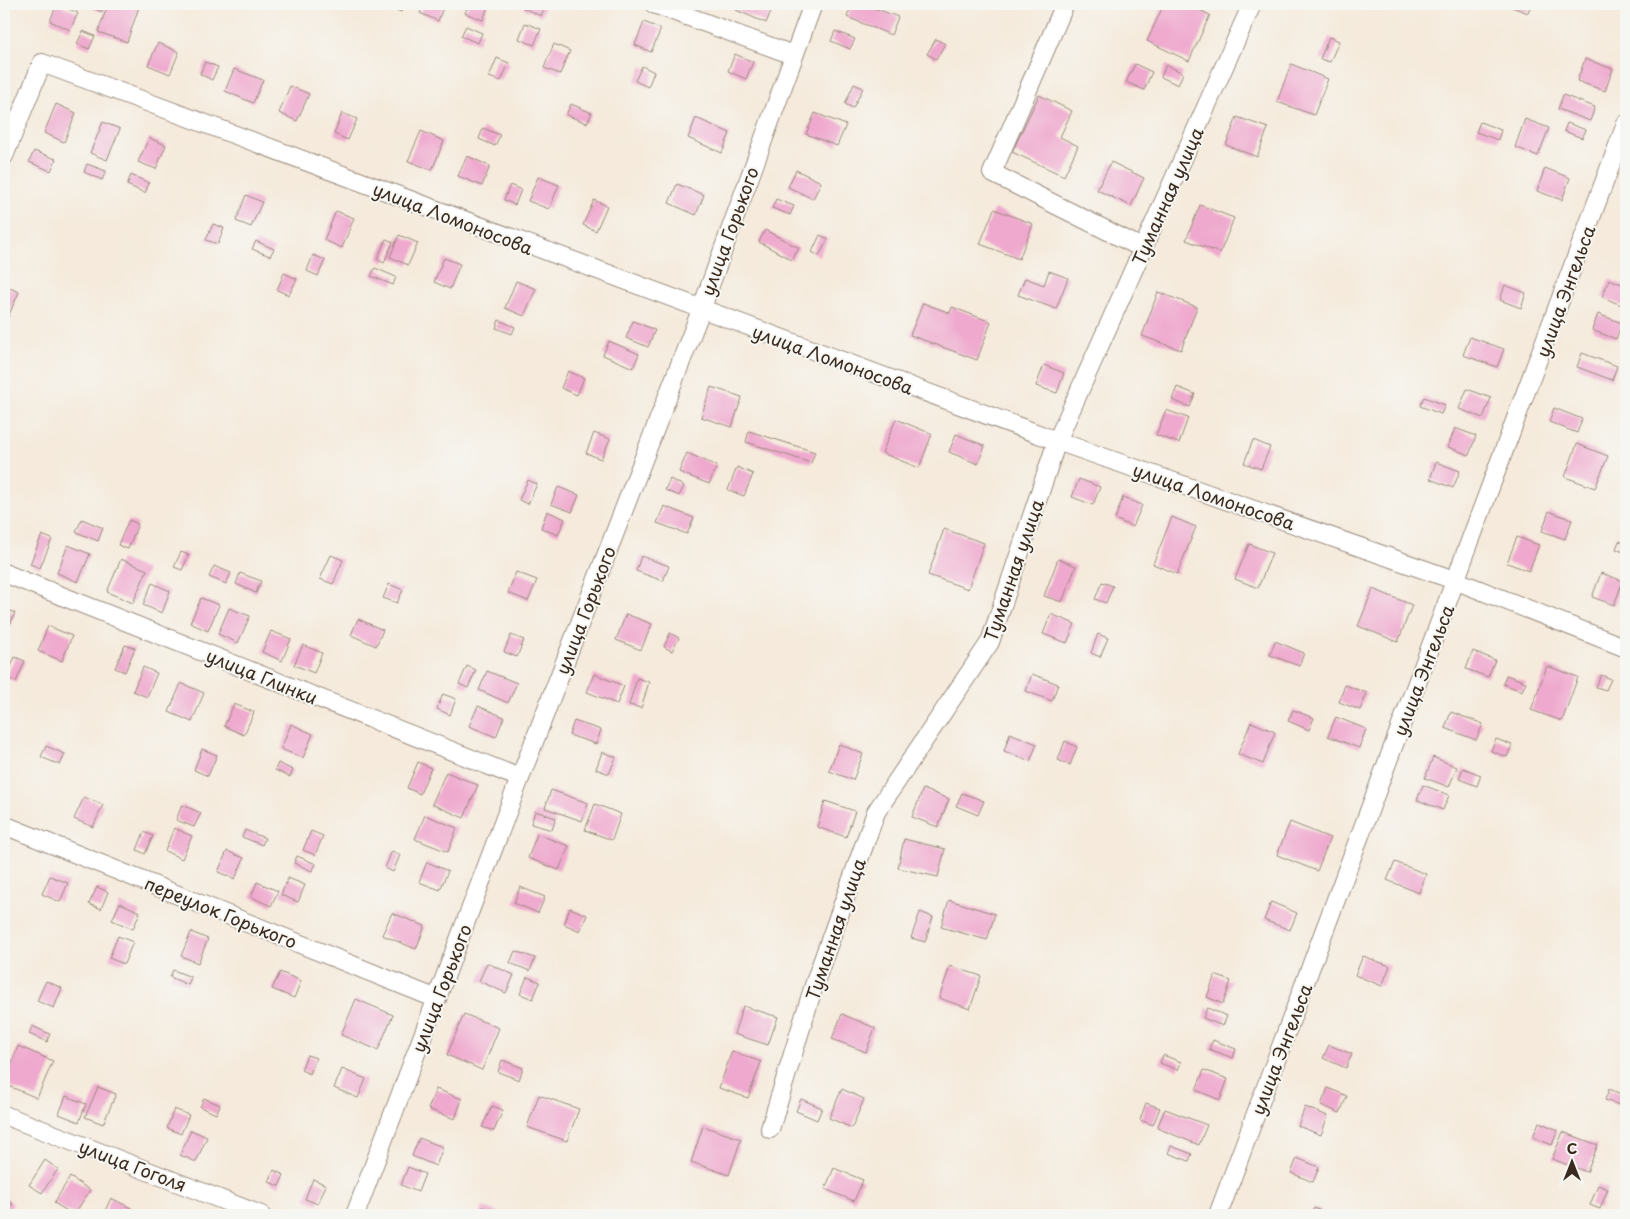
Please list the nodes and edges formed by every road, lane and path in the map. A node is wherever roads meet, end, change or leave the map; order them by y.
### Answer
1 (654, 4) edge
2 (813, 4) edge
3 (1065, 4) edge
4 (1252, 4) edge
5 (793, 55) junction
6 (1626, 124) edge
7 (4, 156) edge
8 (1144, 249) junction
9 (701, 310) junction
10 (1057, 441) junction
11 (4, 573) edge
12 (1457, 581) junction
13 (1626, 648) edge
14 (520, 778) junction
15 (4, 825) edge
16 (437, 999) junction
17 (4, 1115) edge
18 (770, 1129) dead end
19 (261, 1215) edge
20 (355, 1215) edge
21 (1218, 1215) edge

1 - 5 street
2 - 5 street, улица Горького
3 - 8 street
4 - 8 street, Туманная улица
5 - 9 street, улица Горького
6 - 12 street, улица Энгельса
7 - 9 street, улица Ломоносова
8 - 10 street, Туманная улица
9 - 10 street, улица Ломоносова
9 - 14 street, улица Горького
10 - 12 street, улица Ломоносова
10 - 18 street, Туманная улица
11 - 14 street, улица Глинки
12 - 13 street, улица Ломоносова
12 - 21 street, улица Энгельса
14 - 16 street, улица Горького
15 - 16 street, переулок Горького
16 - 20 street, улица Горького
17 - 19 street, улица Гоголя

